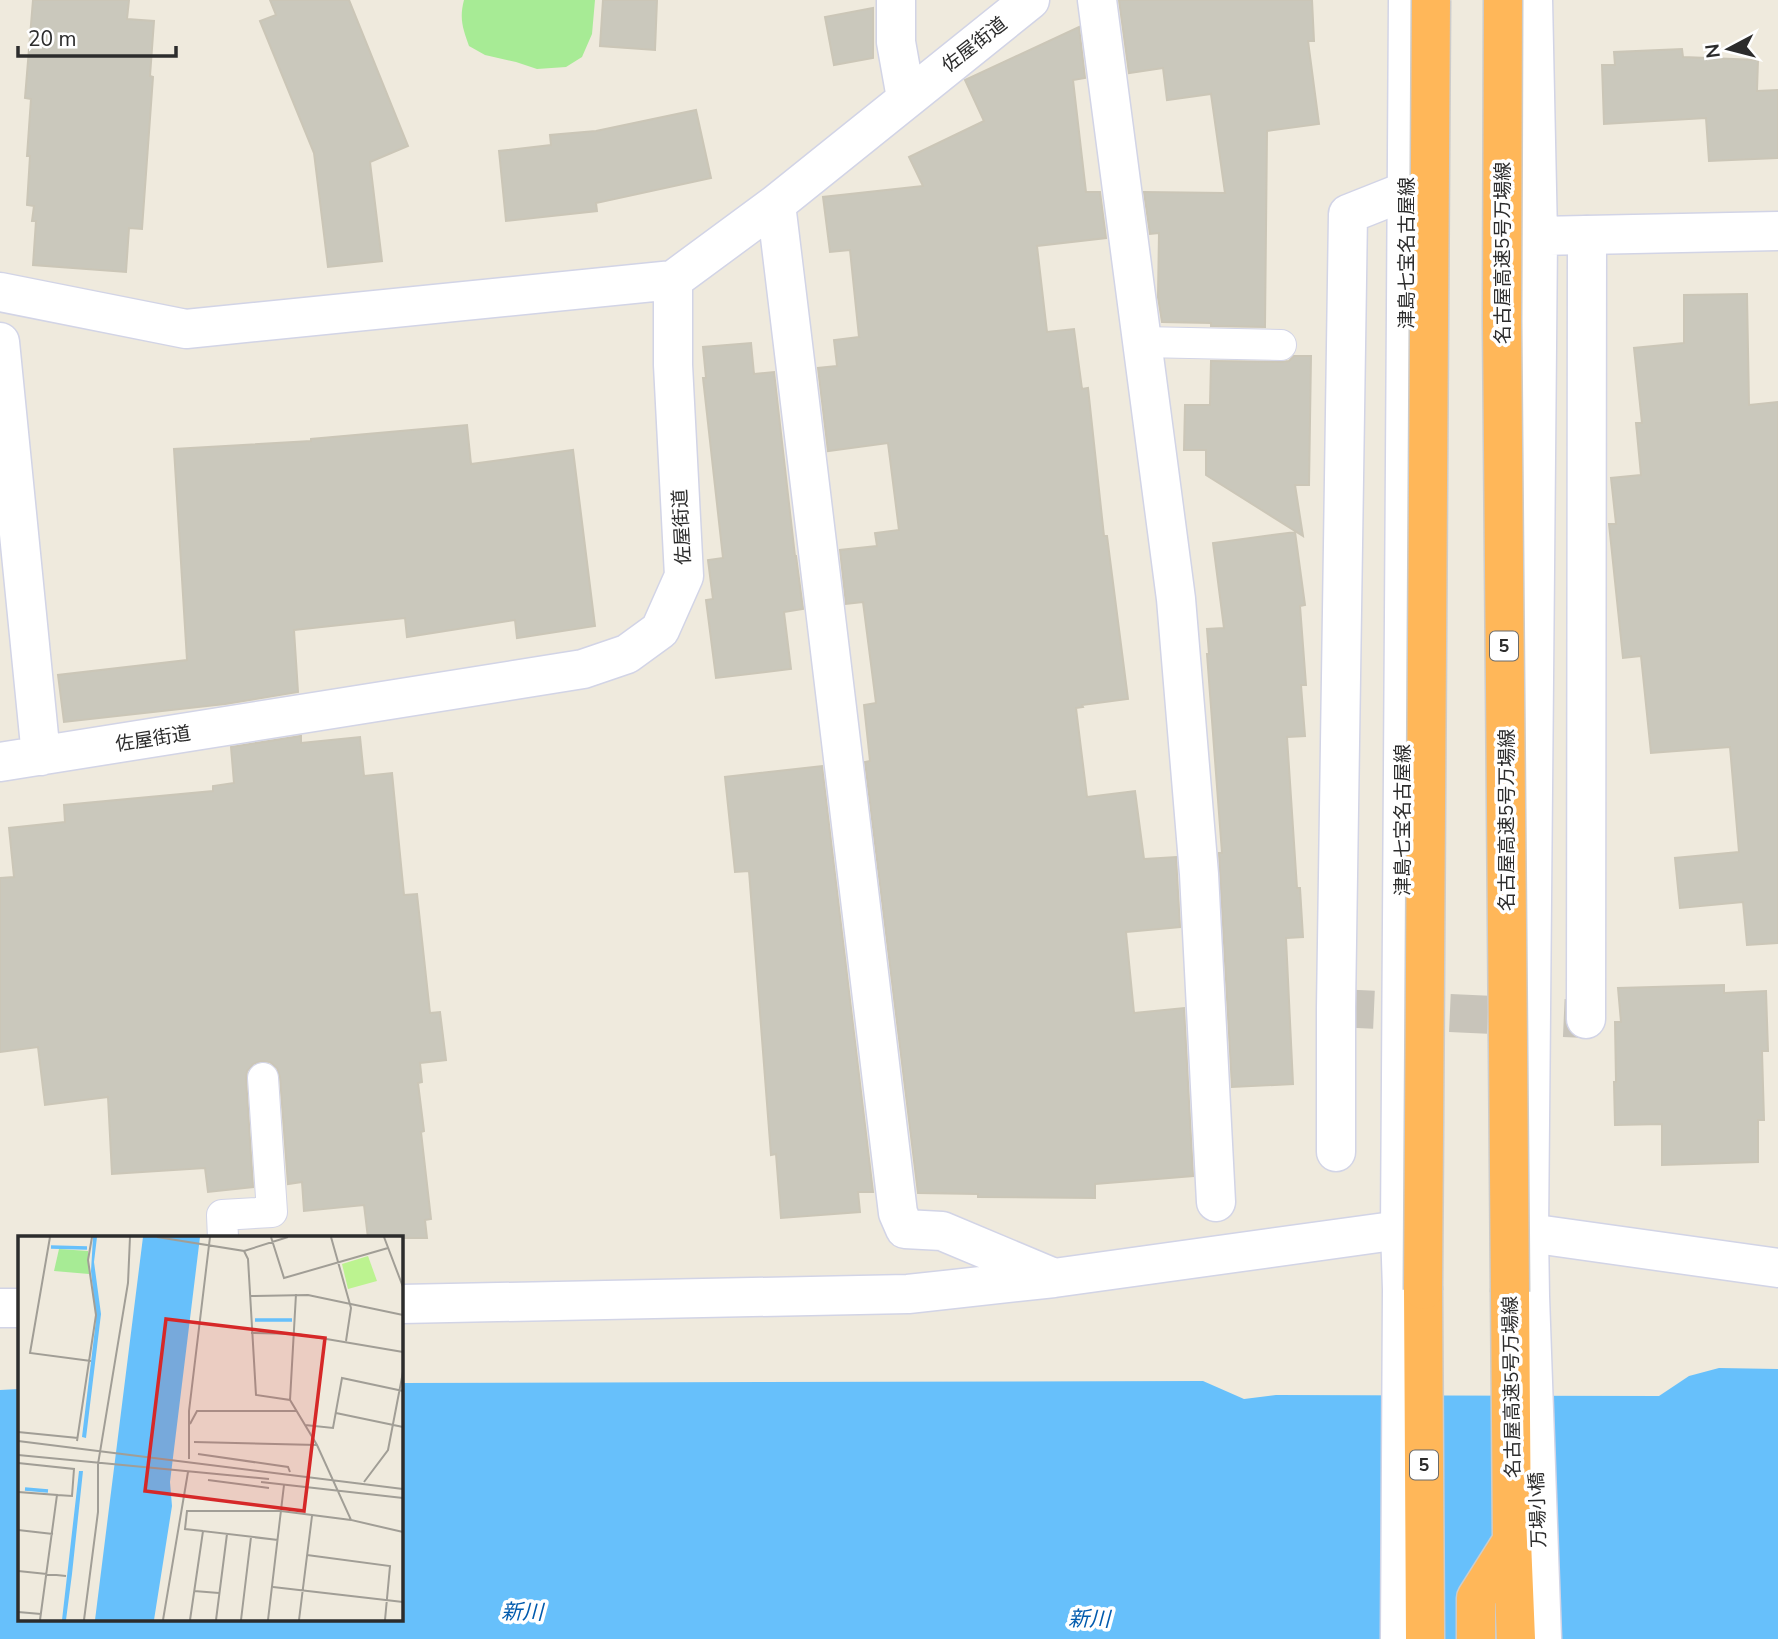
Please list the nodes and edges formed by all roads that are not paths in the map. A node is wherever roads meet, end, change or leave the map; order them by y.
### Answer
1 (897, 0) edge
2 (1030, 0) edge
3 (1097, 0) edge
4 (1408, 0) edge
5 (1431, 0) edge
6 (1503, 0) edge
7 (1533, 0) edge
8 (906, 98) junction
9 (1406, 191) junction
10 (776, 204) junction
11 (1778, 230) edge
12 (1587, 235) junction
13 (1538, 236) junction
14 (673, 280) junction
15 (0, 292) edge
16 (0, 342) edge
17 (1142, 342) junction
18 (1282, 345) dead end
19 (41, 756) junction
20 (0, 762) edge
21 (1586, 1019) dead end
22 (263, 1078) dead end
23 (1336, 1152) dead end
24 (1216, 1202) dead end
25 (1400, 1230) junction
26 (1529, 1233) junction
27 (223, 1236) edge
28 (1778, 1268) edge
29 (1054, 1278) junction
30 (402, 1304) edge
31 (0, 1308) edge
32 (18, 1308) edge
33 (1512, 1541) junction
34 (1400, 1639) edge
35 (1425, 1639) edge
36 (1476, 1639) edge
37 (1516, 1639) edge
38 (1542, 1639) edge

1 - 8 street
2 - 8 street, 佐屋街道
3 - 17 street
4 - 9 street, 津島七宝名古屋線
5 - 35 highway, 5, bridge
6 - 33 highway, 名古屋高速5号万場線 / 5, bridge
7 - 13 street
8 - 10 street, 佐屋街道
9 - 23 street
9 - 25 street, 津島七宝名古屋線
10 - 14 street, 佐屋街道
10 - 29 street
11 - 12 street
12 - 13 street
12 - 21 street
13 - 26 street
14 - 15 street
14 - 19 street, 佐屋街道
16 - 19 street
17 - 18 lane
17 - 24 street
19 - 20 street, 佐屋街道
22 - 27 lane
25 - 29 street
25 - 34 street, 津島七宝名古屋線
26 - 28 street
26 - 38 street, 万場小橋
29 - 30 street
31 - 32 street
33 - 36 highway
33 - 37 highway, 名古屋高速5号万場線 / 5

